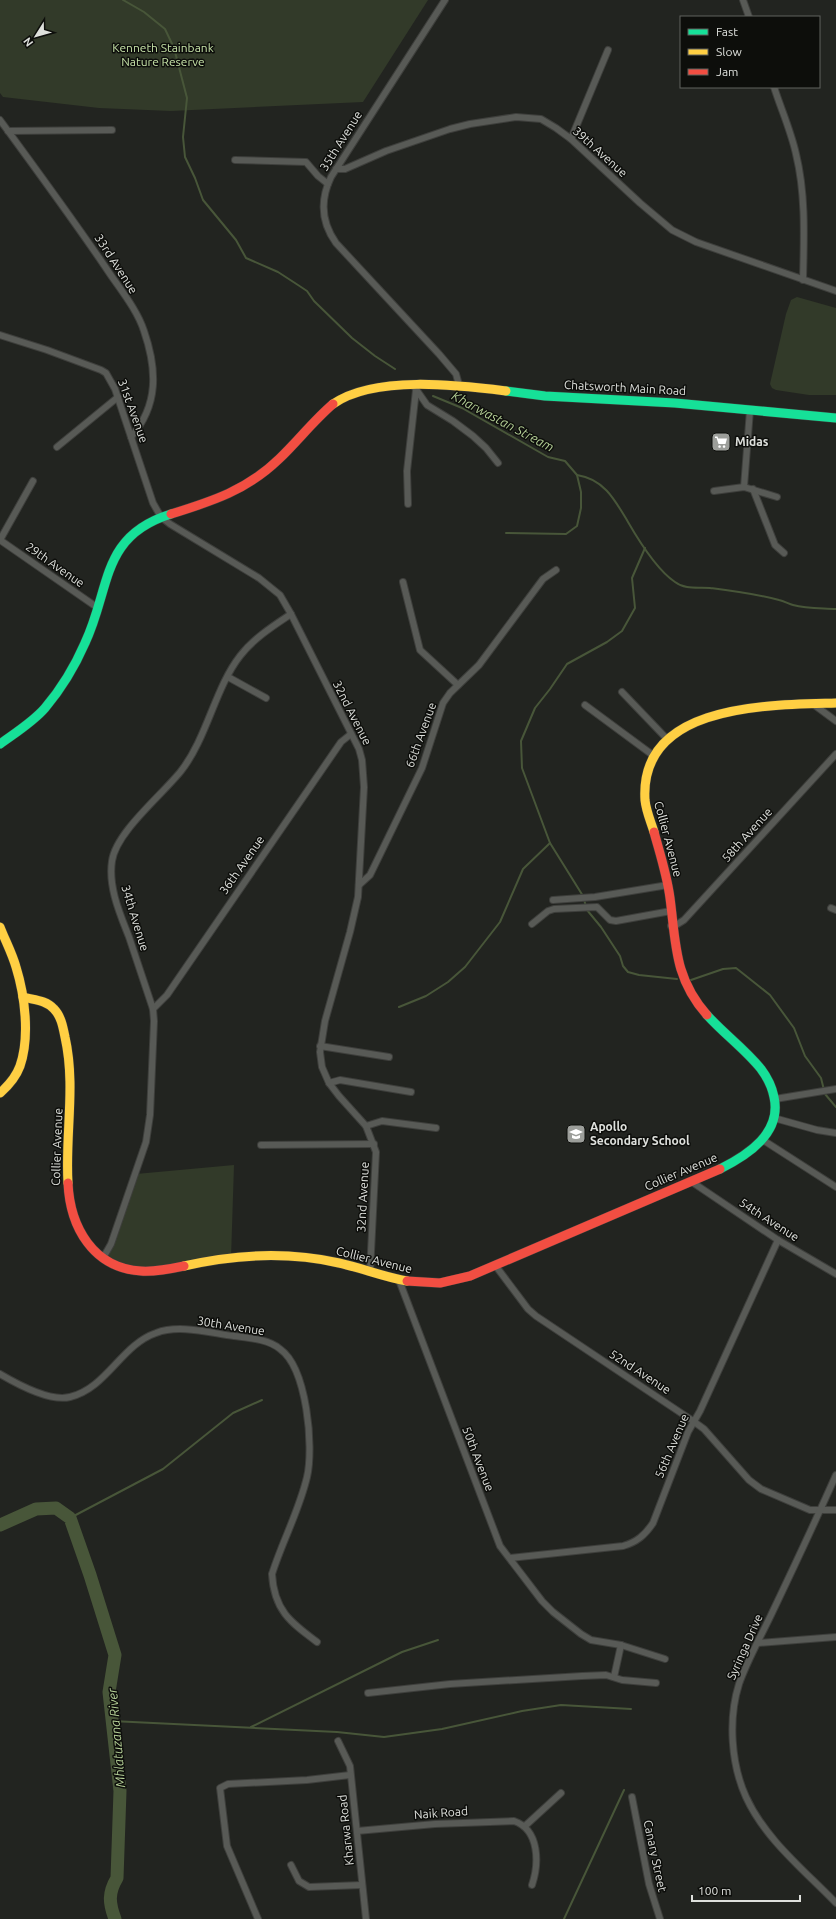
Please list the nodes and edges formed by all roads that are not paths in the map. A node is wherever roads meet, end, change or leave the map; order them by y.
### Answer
1 (445, 0) edge
2 (743, 0) edge
3 (749, 16) edge
4 (608, 50) dead end
5 (774, 88) edge
6 (0, 120) edge
7 (112, 130) dead end
8 (8, 131) junction
9 (571, 139) junction
10 (235, 160) dead end
11 (336, 169) junction
12 (328, 184) junction
13 (803, 280) junction
14 (836, 291) edge
15 (0, 335) edge
16 (459, 385) junction
17 (414, 388) junction
18 (118, 397) junction
19 (750, 410) junction
20 (836, 418) edge
21 (131, 436) junction
22 (57, 447) dead end
23 (498, 463) dead end
24 (33, 481) dead end
25 (744, 487) junction
26 (753, 490) junction
27 (714, 492) dead end
28 (777, 497) dead end
29 (408, 504) dead end
30 (161, 517) junction
31 (0, 540) edge
32 (784, 553) dead end
33 (556, 570) dead end
34 (403, 582) dead end
35 (98, 608) junction
36 (291, 614) junction
37 (228, 677) junction
38 (458, 685) junction
39 (622, 692) dead end
40 (266, 698) dead end
41 (836, 703) edge
42 (813, 704) junction
43 (585, 705) dead end
44 (836, 721) edge
45 (351, 734) junction
46 (667, 739) junction
47 (0, 744) edge
48 (836, 754) edge
49 (654, 756) junction
50 (359, 885) junction
51 (668, 886) junction
52 (553, 900) dead end
53 (671, 911) junction
54 (532, 924) dead end
55 (671, 926) junction
56 (0, 927) edge
57 (23, 997) junction
58 (153, 1009) junction
59 (320, 1046) junction
60 (389, 1057) dead end
61 (329, 1083) junction
62 (835, 1089) edge
63 (411, 1092) dead end
64 (0, 1093) edge
65 (775, 1099) junction
66 (774, 1118) junction
67 (366, 1126) junction
68 (436, 1128) dead end
69 (836, 1133) edge
70 (763, 1140) junction
71 (374, 1144) junction
72 (261, 1145) dead end
73 (692, 1182) junction
74 (836, 1187) edge
75 (778, 1240) junction
76 (103, 1258) junction
77 (495, 1265) junction
78 (370, 1272) junction
79 (836, 1274) edge
80 (399, 1280) junction
81 (0, 1374) edge
82 (694, 1421) junction
83 (836, 1475) edge
84 (836, 1510) edge
85 (820, 1511) junction
86 (510, 1558) junction
87 (836, 1637) edge
88 (317, 1642) dead end
89 (758, 1643) junction
90 (621, 1644) junction
91 (665, 1660) dead end
92 (614, 1677) junction
93 (656, 1684) dead end
94 (368, 1693) dead end
95 (338, 1741) dead end
96 (350, 1775) junction
97 (561, 1793) dead end
98 (632, 1797) dead end
99 (525, 1826) junction
100 (357, 1831) junction
101 (291, 1865) dead end
102 (532, 1885) dead end
103 (362, 1886) junction
104 (836, 1904) edge
105 (258, 1919) edge
106 (366, 1919) edge
107 (660, 1919) edge

1 - 11 street, 35th Avenue
2 - 3 street
4 - 9 street
5 - 13 street
6 - 8 street, 33rd Avenue
7 - 8 street
8 - 21 street, 33rd Avenue
9 - 11 street, 39th Avenue
9 - 13 street, 39th Avenue
10 - 12 street
11 - 12 street, 35th Avenue
12 - 16 street, 35th Avenue
13 - 14 street, 39th Avenue
15 - 18 street, 31st Avenue
16 - 17 street, Chatsworth Main Road
16 - 19 street, Chatsworth Main Road
17 - 23 street
17 - 29 street
17 - 30 street, Chatsworth Main Road
18 - 21 street, 31st Avenue
18 - 22 street
19 - 20 street, Chatsworth Main Road
19 - 25 street
21 - 30 street, 31st Avenue
24 - 31 street
25 - 26 street
25 - 27 street
26 - 28 street
26 - 32 street
30 - 35 street, Chatsworth Main Road
30 - 36 street, 32nd Avenue
31 - 35 street, 29th Avenue
33 - 38 street, 66th Avenue
34 - 38 street
35 - 47 street, Chatsworth Main Road
36 - 37 street, 34th Avenue
36 - 45 street, 32nd Avenue
37 - 40 street
37 - 58 street, 34th Avenue
38 - 50 street, 66th Avenue
39 - 46 street
41 - 42 street, Collier Avenue
42 - 44 street
42 - 46 street, Collier Avenue
43 - 49 street
45 - 50 street, 32nd Avenue
45 - 58 street, 36th Avenue
46 - 49 street, Collier Avenue
48 - 55 street, 58th Avenue
49 - 51 street, Collier Avenue
50 - 59 street, 32nd Avenue
51 - 52 street
51 - 53 street, Collier Avenue
53 - 54 street
53 - 55 street, Collier Avenue
55 - 65 street, Collier Avenue
56 - 57 street
57 - 64 street
57 - 76 street, Collier Avenue
58 - 76 street, 34th Avenue
59 - 60 street
59 - 61 street, 32nd Avenue
61 - 63 street
61 - 67 street, 32nd Avenue
62 - 65 street
65 - 66 street, Collier Avenue
66 - 69 street
66 - 70 street, Collier Avenue
67 - 68 street
67 - 71 street, 32nd Avenue
70 - 73 street, Collier Avenue
70 - 74 street
71 - 72 street
71 - 78 street, 32nd Avenue
73 - 75 street, 54th Avenue
73 - 77 street, Collier Avenue
75 - 79 street, 54th Avenue
75 - 82 street, 56th Avenue
76 - 78 street, Collier Avenue
77 - 80 street, Collier Avenue
77 - 82 street, 52nd Avenue
78 - 80 street, Collier Avenue
80 - 86 street, 50th Avenue
81 - 88 street, 30th Avenue
82 - 85 street, 52nd Avenue
82 - 86 street, 56th Avenue
83 - 85 street, Syringa Drive
84 - 85 street, 52nd Avenue
85 - 89 street, Syringa Drive
86 - 90 street, 50th Avenue
87 - 89 street
89 - 104 street, Syringa Drive
90 - 91 street, 50th Avenue
90 - 92 street
92 - 93 street
92 - 94 street
95 - 96 street, Kharwa Road
96 - 100 street, Kharwa Road
96 - 105 street
97 - 99 street
98 - 107 street, Canary Street
99 - 100 street, Naik Road
99 - 102 street
100 - 103 street, Kharwa Road
101 - 103 street
103 - 106 street, Kharwa Road

